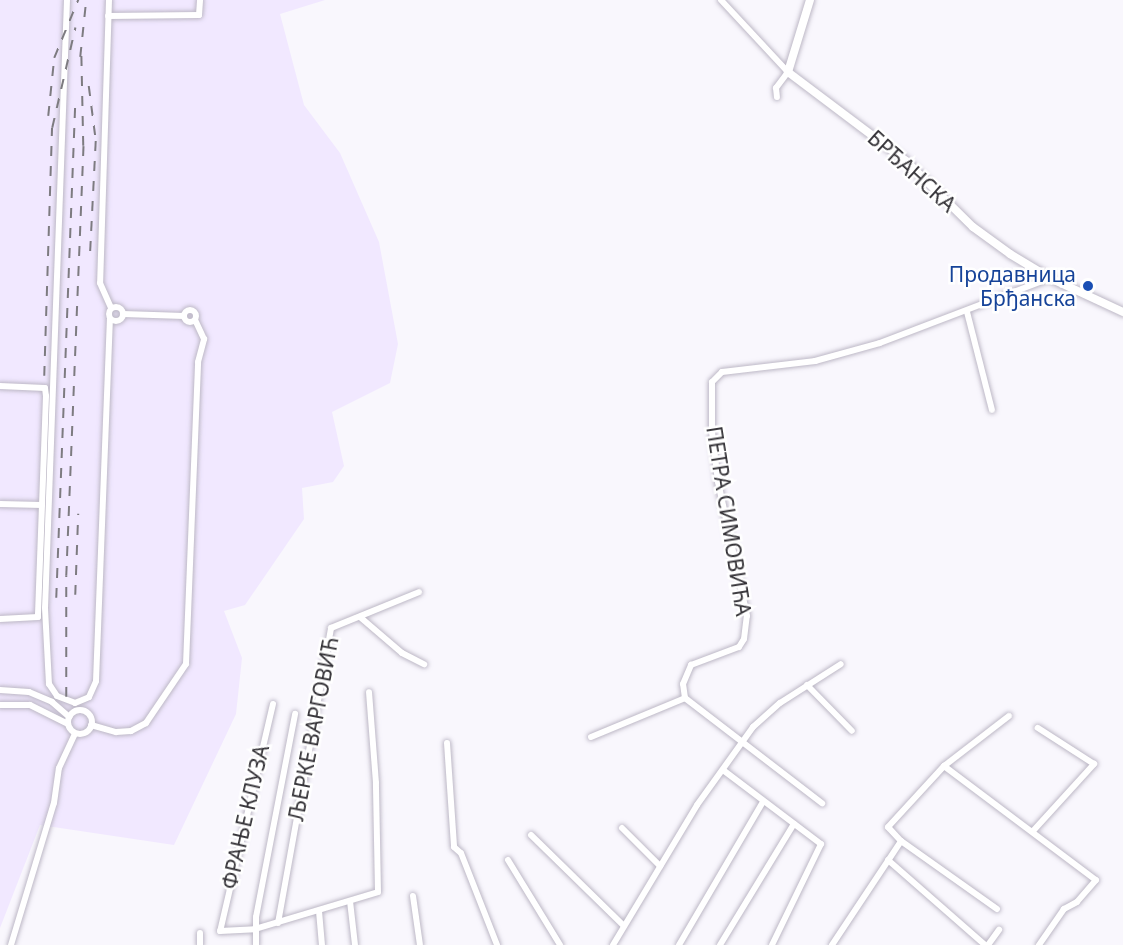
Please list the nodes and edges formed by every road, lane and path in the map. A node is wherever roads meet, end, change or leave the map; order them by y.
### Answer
1 (67, 0) edge
2 (109, 0) edge
3 (201, 0) edge
4 (721, 0) edge
5 (810, 0) edge
6 (108, 16) junction
7 (788, 72) junction
8 (777, 97) dead end
9 (1050, 278) junction
10 (111, 308) junction
11 (967, 312) junction
12 (1123, 312) edge
13 (123, 314) junction
14 (184, 316) junction
15 (110, 319) junction
16 (195, 320) junction
17 (0, 386) edge
18 (992, 410) dead end
19 (0, 504) edge
20 (42, 505) junction
21 (419, 592) dead end
22 (360, 617) junction
23 (0, 619) edge
24 (424, 664) dead end
25 (841, 664) dead end
26 (807, 685) junction
27 (0, 690) edge
28 (369, 692) dead end
29 (685, 698) junction
30 (273, 704) dead end
31 (0, 705) edge
32 (295, 714) dead end
33 (1010, 716) dead end
34 (69, 717) junction
35 (68, 724) junction
36 (91, 724) junction
37 (1038, 728) dead end
38 (852, 731) dead end
39 (75, 733) junction
40 (591, 737) dead end
41 (743, 742) junction
42 (447, 743) dead end
43 (944, 766) junction
44 (723, 770) junction
45 (763, 802) junction
46 (822, 803) dead end
47 (794, 824) junction
48 (622, 828) dead end
49 (1033, 831) junction
50 (531, 835) dead end
51 (901, 842) junction
52 (508, 860) dead end
53 (888, 860) junction
54 (660, 866) junction
55 (413, 896) dead end
56 (350, 902) junction
57 (997, 909) dead end
58 (318, 912) junction
59 (278, 923) junction
60 (624, 926) junction
61 (255, 929) junction
62 (999, 930) dead end
63 (200, 933) dead end
64 (11, 945) edge
65 (200, 945) edge
66 (256, 945) edge
67 (322, 945) edge
68 (355, 945) edge
69 (420, 945) edge
70 (497, 945) edge
71 (560, 945) edge
72 (613, 945) edge
73 (679, 945) edge
74 (720, 945) edge
75 (772, 945) edge
76 (832, 945) edge
77 (987, 945) edge
78 (1039, 945) edge

1 - 15 street
2 - 6 street
3 - 6 street
4 - 7 street, БРЂАНСКА
5 - 7 street
6 - 10 street
7 - 8 street
7 - 9 street, БРЂАНСКА
9 - 11 street, ПЕТРА СИМОВИЋА
9 - 12 street, БРЂАНСКА
10 - 13 street
10 - 15 street
11 - 18 street
11 - 29 street, ПЕТРА СИМОВИЋА
13 - 14 street
13 - 15 street
14 - 16 street
14 - 16 street
16 - 36 street
17 - 20 street
19 - 20 street
20 - 23 street
21 - 22 street, ЉЕРКЕ ВАРГОВИЋ
22 - 24 street
22 - 59 street, ЉЕРКЕ ВАРГОВИЋ
25 - 26 street
26 - 38 street
26 - 41 street
27 - 34 street
28 - 56 street
29 - 40 street
29 - 41 street
30 - 61 street, ФРАЊЕ КЛУЗА
31 - 35 street
32 - 61 street
33 - 43 street
34 - 35 street
34 - 36 street
35 - 39 street
36 - 39 street
37 - 49 street
39 - 64 street
41 - 44 street
41 - 46 street
42 - 70 street
43 - 49 street
43 - 51 street
44 - 45 street
44 - 54 street
45 - 47 street
45 - 73 street
47 - 74 street
47 - 75 street
48 - 54 street
49 - 78 street
50 - 60 street
51 - 53 street
51 - 57 street
52 - 71 street
53 - 76 street
53 - 77 street
54 - 60 street
55 - 69 street
56 - 58 street
56 - 68 street
58 - 59 street
58 - 67 street
59 - 61 street
60 - 72 street
61 - 66 street
62 - 77 street
63 - 65 street

